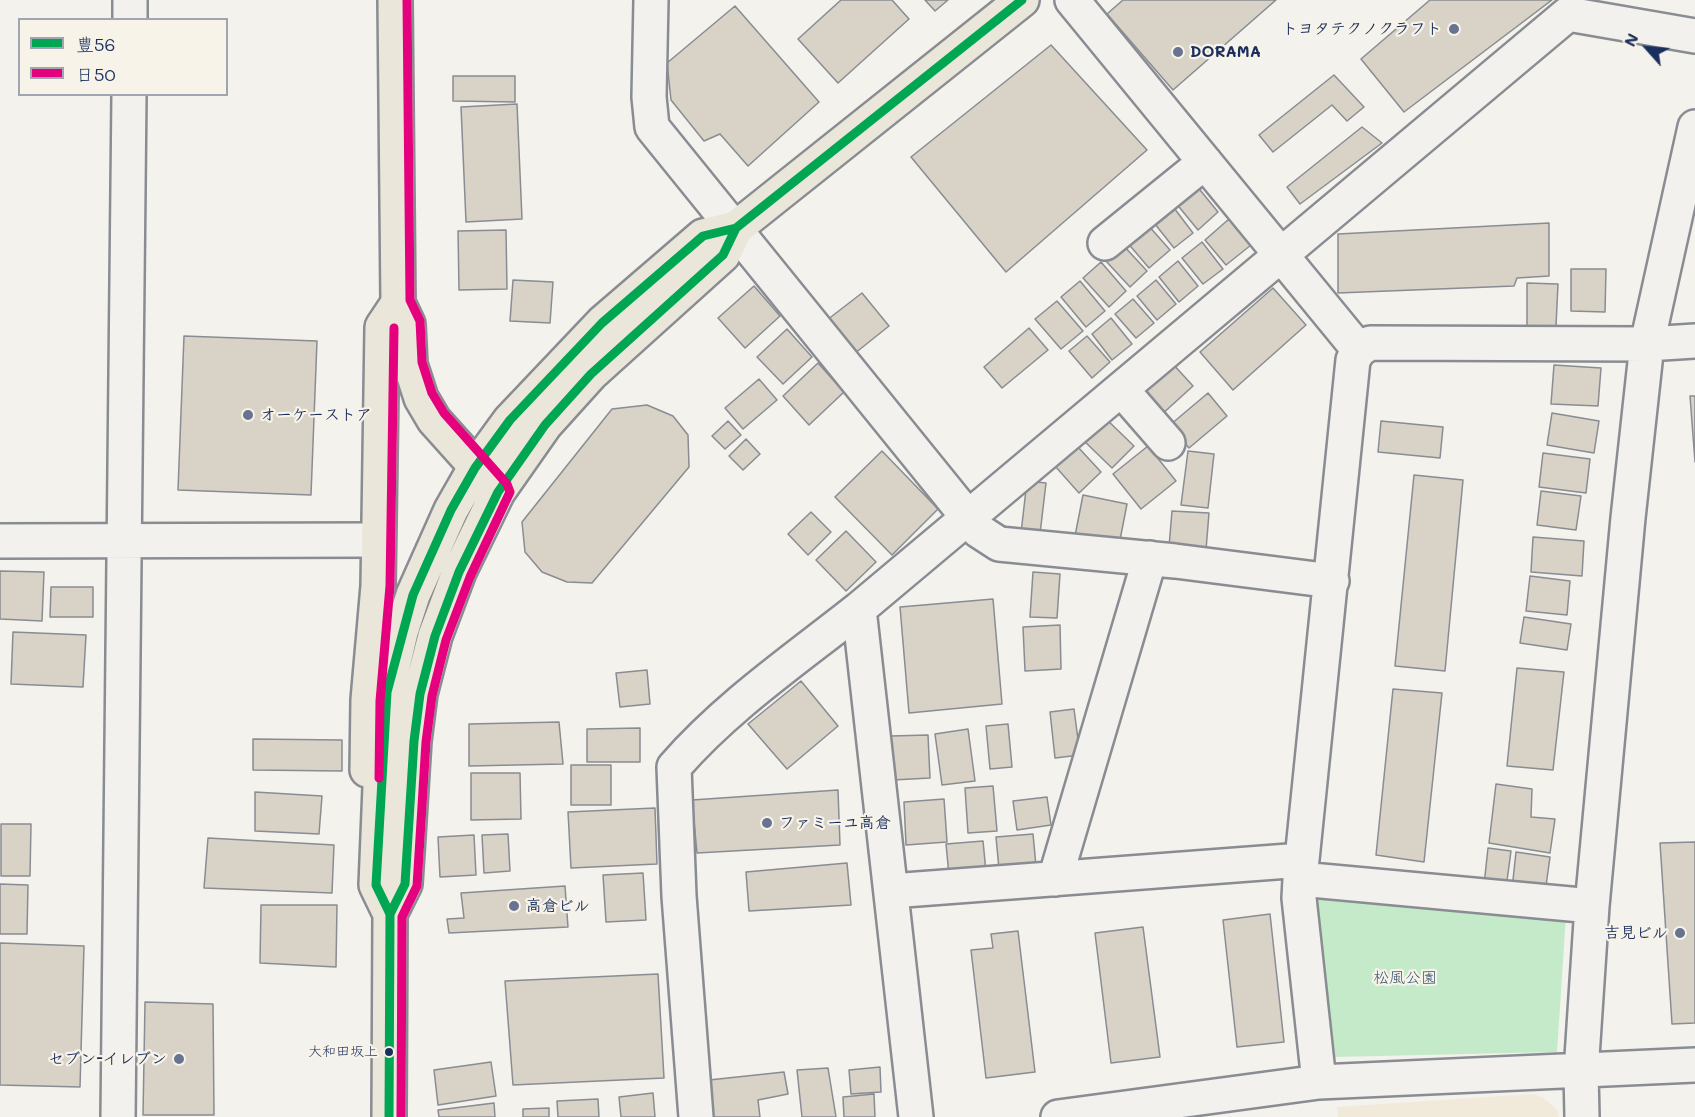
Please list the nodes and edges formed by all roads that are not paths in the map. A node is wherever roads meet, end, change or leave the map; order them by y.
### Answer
1 (130, 0) edge
2 (395, 0) edge
3 (651, 0) edge
4 (1022, 0) edge
5 (1072, 0) edge
6 (130, 18) edge
7 (1695, 36) edge
8 (129, 96) edge
9 (1695, 127) edge
10 (1205, 162) junction
11 (736, 228) junction
12 (1105, 243) dead end
13 (1281, 255) junction
14 (398, 303) junction
15 (1695, 341) edge
16 (1647, 344) junction
17 (1359, 350) junction
18 (1121, 389) junction
19 (1168, 443) dead end
20 (475, 468) junction
21 (498, 492) junction
22 (967, 518) junction
23 (377, 540) junction
24 (0, 541) edge
25 (126, 543) junction
26 (1150, 558) junction
27 (1332, 580) junction
28 (859, 609) junction
29 (377, 846) junction
30 (1301, 870) junction
31 (1055, 879) junction
32 (891, 891) junction
33 (1592, 906) junction
34 (390, 914) junction
35 (1695, 1065) edge
36 (1581, 1072) junction
37 (1319, 1082) junction
38 (118, 1117) edge
39 (388, 1117) edge
40 (696, 1117) edge
41 (916, 1117) edge
42 (1058, 1117) edge
43 (1582, 1117) edge

1 - 6 street
2 - 14 main road
3 - 11 street
4 - 11 main road
5 - 10 street
7 - 13 street
8 - 25 street
9 - 16 street
10 - 12 street
10 - 13 street
11 - 20 main road
11 - 21 main road
11 - 22 street
13 - 17 street
13 - 18 street
14 - 20 main road
14 - 23 main road
15 - 16 street
16 - 17 street
16 - 33 street
17 - 27 street
18 - 19 street
18 - 22 street
20 - 21 main road
20 - 29 main road
21 - 34 main road
22 - 26 street
22 - 28 street
23 - 25 street
23 - 29 main road
24 - 25 street
25 - 38 street
26 - 27 street
26 - 31 street
27 - 30 street
28 - 32 street
28 - 40 street
29 - 34 main road
30 - 31 street
30 - 33 street
30 - 37 street
31 - 32 street
32 - 41 street
33 - 36 street
34 - 39 main road
35 - 36 street
36 - 37 street
36 - 43 street
37 - 42 street

